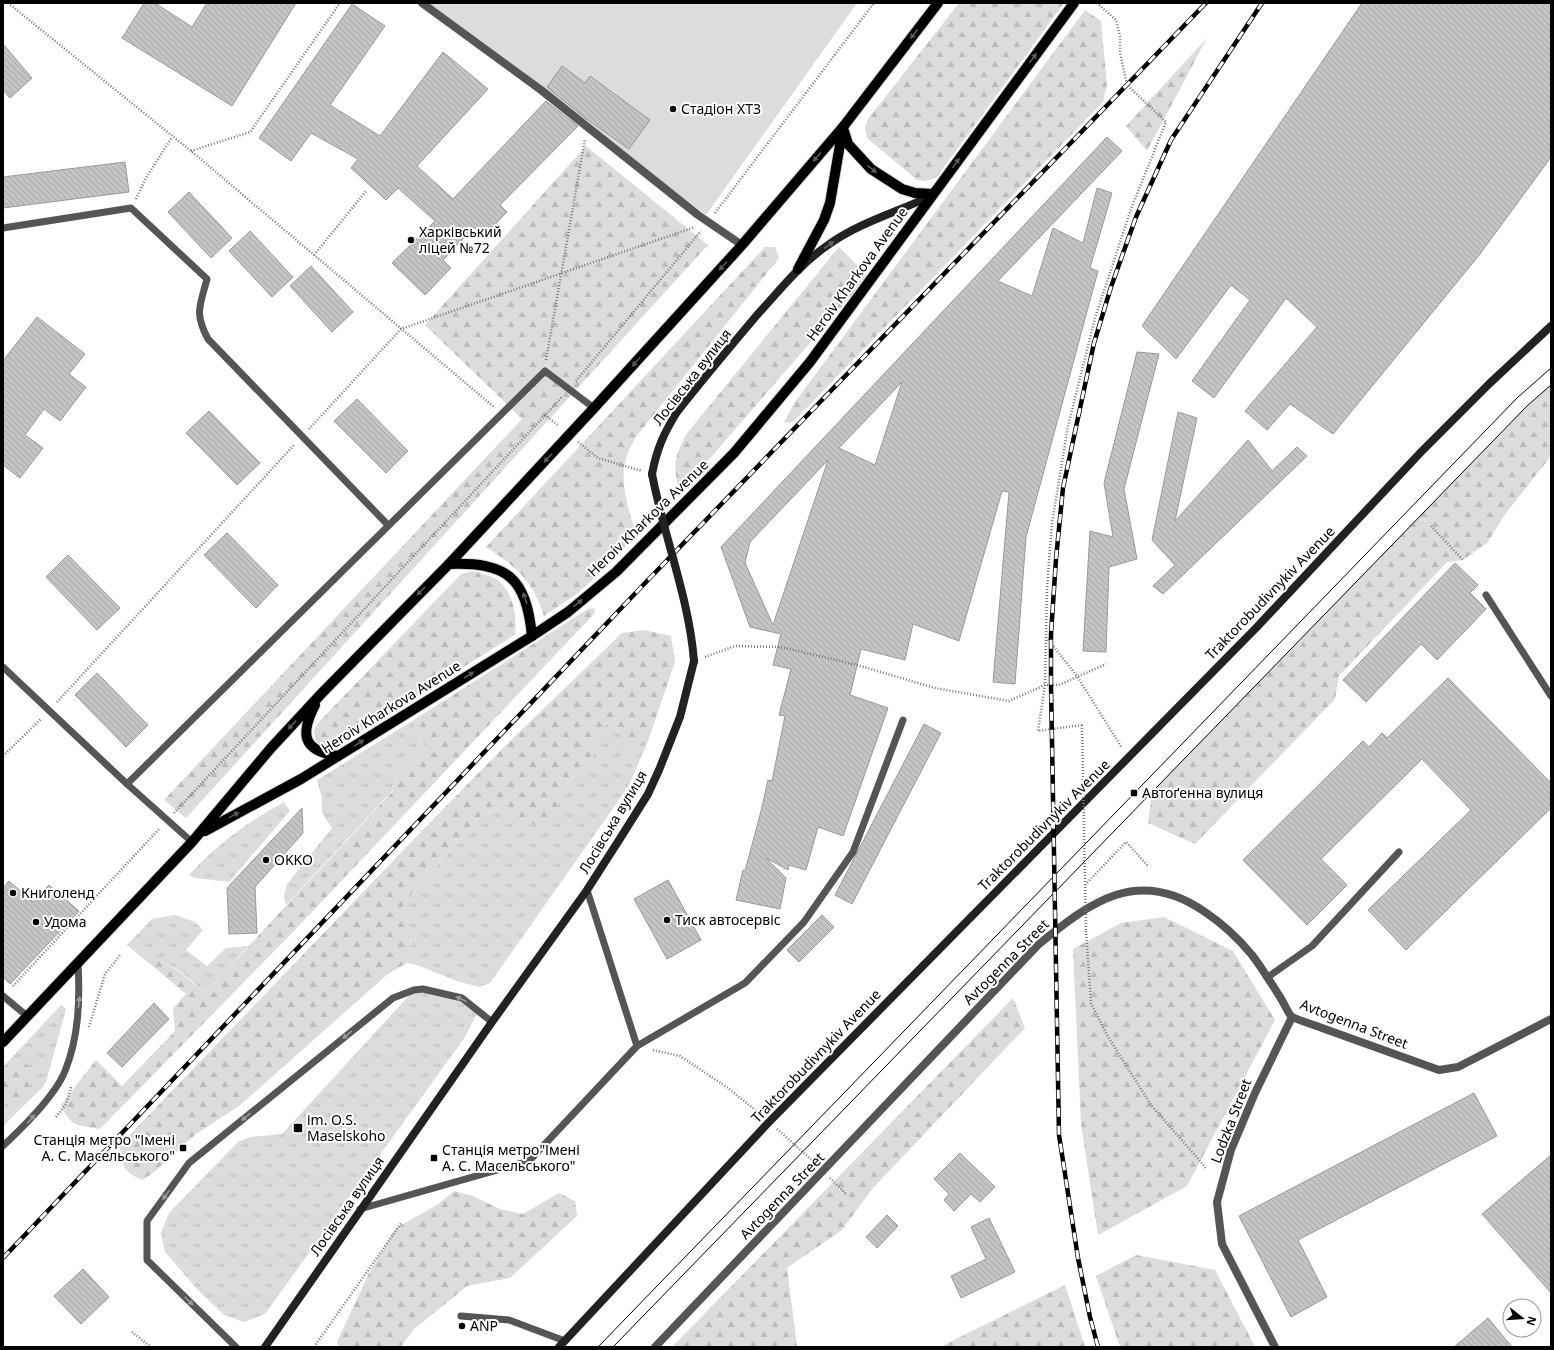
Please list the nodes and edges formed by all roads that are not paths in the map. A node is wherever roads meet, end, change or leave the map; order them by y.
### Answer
1 (422, 3) edge
2 (938, 3) edge
3 (1074, 3) edge
4 (843, 127) junction
5 (933, 194) junction
6 (3, 228) edge
7 (742, 245) junction
8 (798, 268) junction
9 (1551, 326) edge
10 (594, 408) junction
11 (388, 525) junction
12 (448, 564) junction
13 (1486, 595) dead end
14 (532, 636) junction
15 (3, 667) edge
16 (321, 694) junction
17 (1551, 696) edge
18 (903, 720) dead end
19 (338, 756) junction
20 (127, 784) junction
21 (200, 834) junction
22 (192, 842) junction
23 (1399, 852) dead end
24 (587, 890) junction
25 (78, 963) junction
26 (1268, 977) junction
27 (3, 996) edge
28 (27, 1016) junction
29 (1292, 1016) junction
30 (1551, 1019) edge
31 (492, 1022) junction
32 (3, 1042) edge
33 (637, 1046) junction
34 (3, 1146) edge
35 (360, 1209) junction
36 (461, 1316) dead end
37 (562, 1344) edge
38 (236, 1347) edge
39 (265, 1347) edge
40 (655, 1347) edge
41 (1275, 1347) edge

1 - 7 street
2 -> 4 main road, Heroiv Kharkova Avenue
5 -> 3 main road, Heroiv Kharkova Avenue
4 -> 5 main road, Heroiv Kharkova Avenue
4 -> 7 main road, Heroiv Kharkova Avenue
4 - 8 main road
8 -> 5 main road, Лосівська вулиця
14 -> 5 main road, Heroiv Kharkova Avenue
6 - 11 lane
7 -> 10 main road, Heroiv Kharkova Avenue
8 - 24 main road, Лосівська вулиця, bridge
9 - 37 main road, Traktorobudivnykiv Avenue
10 - 11 lane
10 -> 12 main road, Heroiv Kharkova Avenue
11 - 20 lane
14 -> 12 main road
12 -> 16 main road, Heroiv Kharkova Avenue
13 - 17 lane
19 -> 14 main road, Heroiv Kharkova Avenue
15 - 20 lane
16 - 19 main road
16 -> 21 main road, Heroiv Kharkova Avenue
18 - 33 lane
21 -> 19 main road, Heroiv Kharkova Avenue
20 - 22 lane
21 - 22 main road, Heroiv Kharkova Avenue
22 - 25 main road, Heroiv Kharkova Avenue
23 - 26 lane
24 - 31 main road, Лосівська вулиця
24 - 33 lane
25 - 28 main road, Heroiv Kharkova Avenue
34 -> 25 lane
26 - 29 street, Avtogenna Street
26 - 40 street, Avtogenna Street
27 - 28 lane
28 - 32 main road, Heroiv Kharkova Avenue
29 - 30 street, Avtogenna Street
29 - 41 street, Lodzka Street
31 - 35 main road, Лосівська вулиця
31 -> 38 lane
33 - 35 lane
35 - 39 main road, Лосівська вулиця
36 - 37 lane

